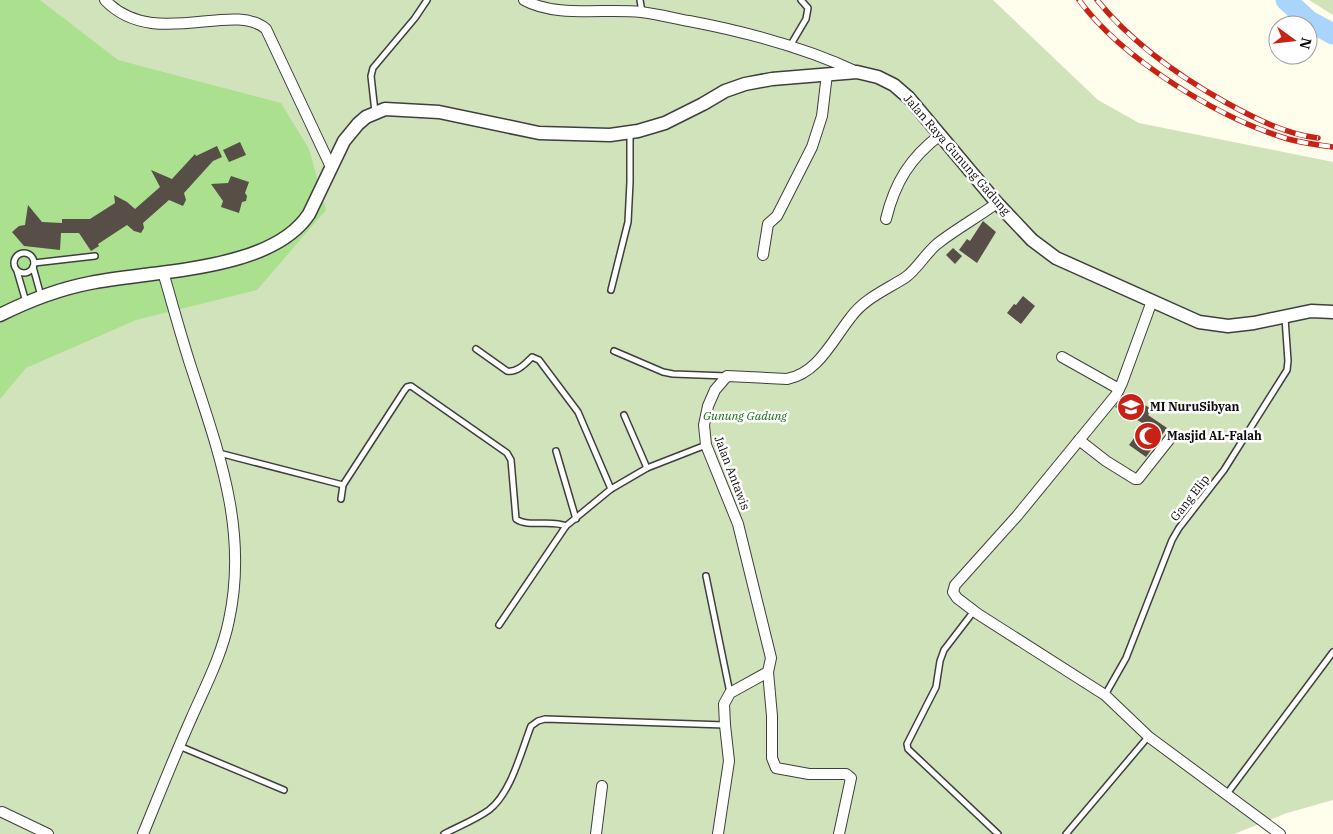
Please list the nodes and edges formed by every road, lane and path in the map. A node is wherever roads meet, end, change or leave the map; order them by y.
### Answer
1 (105, 0) edge
2 (427, 0) edge
3 (524, 0) edge
4 (640, 0) edge
5 (801, 0) edge
6 (246, 10) dead end
7 (190, 12) dead end
8 (642, 12) junction
9 (790, 47) junction
10 (857, 72) junction
11 (827, 74) junction
12 (375, 113) junction
13 (630, 132) junction
14 (940, 135) junction
15 (331, 167) junction
16 (998, 203) junction
17 (886, 219) dead end
18 (763, 255) dead end
19 (95, 256) dead end
20 (34, 265) junction
21 (17, 271) junction
22 (163, 272) junction
23 (611, 290) dead end
24 (42, 298) junction
25 (1152, 301) junction
26 (26, 303) junction
27 (1333, 312) edge
28 (0, 315) edge
29 (1285, 317) junction
30 (476, 349) dead end
31 (614, 351) dead end
32 (1062, 357) dead end
33 (727, 376) junction
34 (1120, 389) junction
35 (624, 414) dead end
36 (1172, 436) dead end
37 (1079, 440) junction
38 (706, 445) junction
39 (556, 451) dead end
40 (219, 452) junction
41 (647, 468) junction
42 (343, 485) junction
43 (611, 489) junction
44 (342, 499) dead end
45 (576, 519) junction
46 (566, 526) junction
47 (706, 576) dead end
48 (974, 611) junction
49 (500, 625) dead end
50 (1333, 652) edge
51 (768, 672) junction
52 (730, 693) junction
53 (1105, 695) junction
54 (725, 725) junction
55 (1149, 737) junction
56 (179, 745) junction
57 (602, 786) dead end
58 (284, 790) dead end
59 (1226, 795) junction
60 (2, 812) dead end
61 (458, 827) junction
62 (42, 833) edge
63 (143, 834) edge
64 (444, 834) edge
65 (462, 834) edge
66 (596, 834) edge
67 (718, 834) edge
68 (839, 834) edge
69 (998, 834) edge
70 (1066, 834) edge
71 (1280, 834) edge

1 - 7 street
2 - 12 lane
3 - 8 street
4 - 8 lane
5 - 9 lane
6 - 15 street
8 - 9 street
9 - 10 street
10 - 11 street, Jalan Raya Gunung Gadung
10 - 14 street, Jalan Raya Gunung Gadung
11 - 13 street, Jalan Raya Gunung Gadung
11 - 18 street
12 - 13 street, Jalan Raya Gunung Gadung
12 - 15 street, Jalan Raya Gunung Gadung
13 - 23 lane
14 - 16 street, Jalan Raya Gunung Gadung
14 - 17 street
15 - 22 street, Jalan Raya Gunung Gadung
16 - 25 street, Jalan Raya Gunung Gadung
16 - 33 street
19 - 20 lane
20 - 21 lane
20 - 21 lane
20 - 24 lane
21 - 26 lane
22 - 24 street, Jalan Raya Gunung Gadung
22 - 40 street
24 - 26 street, Jalan Raya Gunung Gadung
25 - 29 street, Jalan Raya Gunung Gadung
25 - 34 street
26 - 28 street, Jalan Raya Gunung Gadung
27 - 29 street, Jalan Raya Gunung Gadung
29 - 53 lane, Gang Elip
30 - 43 lane
31 - 33 lane
32 - 34 street
33 - 38 street, Jalan Antawis
34 - 37 street
35 - 41 lane
36 - 37 street
37 - 48 street
38 - 41 lane
38 - 51 street, Jalan Antawis
39 - 45 lane
40 - 42 lane
40 - 56 street
41 - 43 lane
42 - 44 lane
42 - 46 lane
43 - 45 lane
45 - 46 lane
46 - 49 lane
47 - 52 lane
48 - 53 street
48 - 69 lane
50 - 59 lane
51 - 52 street
51 - 68 street, Jalan Antawis
52 - 54 street
53 - 55 street
54 - 61 lane
54 - 67 street
55 - 59 street
55 - 70 lane
56 - 58 lane
56 - 63 street
57 - 66 street
59 - 71 street
60 - 62 street
61 - 64 lane
61 - 65 lane

